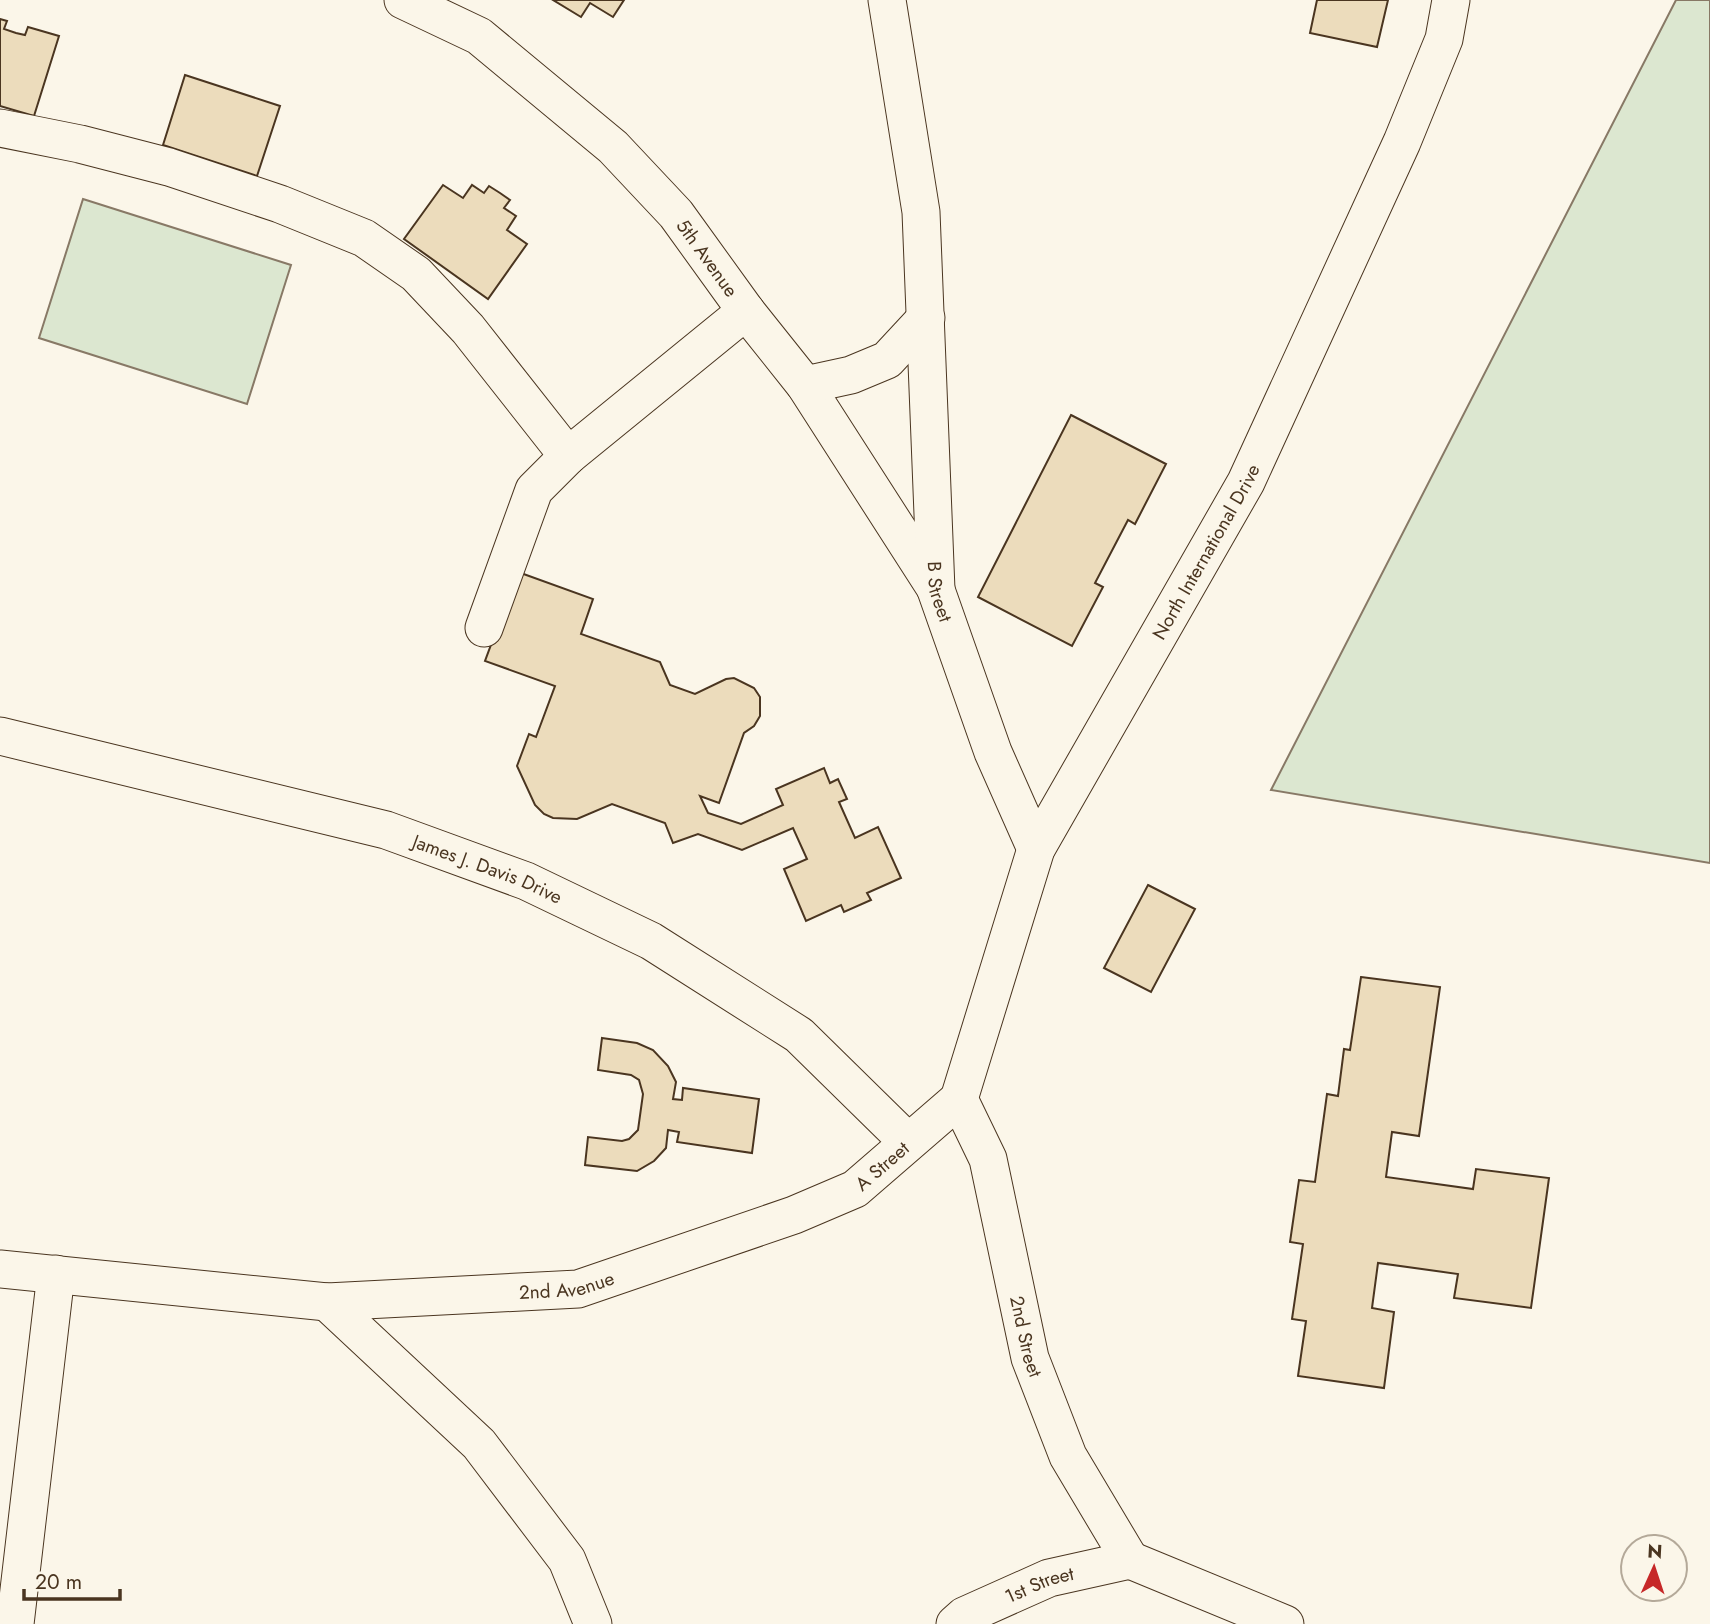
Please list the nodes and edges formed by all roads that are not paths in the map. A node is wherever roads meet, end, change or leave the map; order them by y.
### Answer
1 (403, 0) edge
2 (887, 0) edge
3 (1451, 0) edge
4 (0, 128) edge
5 (746, 312) junction
6 (926, 318) junction
7 (805, 385) junction
8 (568, 456) junction
9 (936, 590) junction
10 (484, 628) dead end
11 (0, 736) edge
12 (1036, 849) junction
13 (959, 1099) junction
14 (908, 1142) junction
15 (794, 1215) joint
16 (0, 1269) edge
17 (56, 1274) junction
18 (327, 1302) junction
19 (1130, 1559) junction
20 (15, 1624) edge
21 (593, 1624) edge
22 (954, 1624) edge
23 (1285, 1624) edge

1 - 5 street, 5th Avenue
2 - 6 street, B Street
3 - 12 street, North International Drive
4 - 8 street
5 - 7 street, 5th Avenue
5 - 8 street
6 - 7 street
6 - 9 street, B Street
7 - 9 street, 5th Avenue
8 - 10 street
9 - 12 street, B Street
11 - 14 street, James J. Davis Drive
12 - 13 street, North International Drive
13 - 14 street, A Street
13 - 19 street, 2nd Street
14 - 15 street, A Street
15 - 18 street, 2nd Avenue
16 - 17 street, 2nd Avenue
17 - 18 street, 2nd Avenue
17 - 20 street
18 - 21 street
19 - 22 street, 1st Street
19 - 23 street

